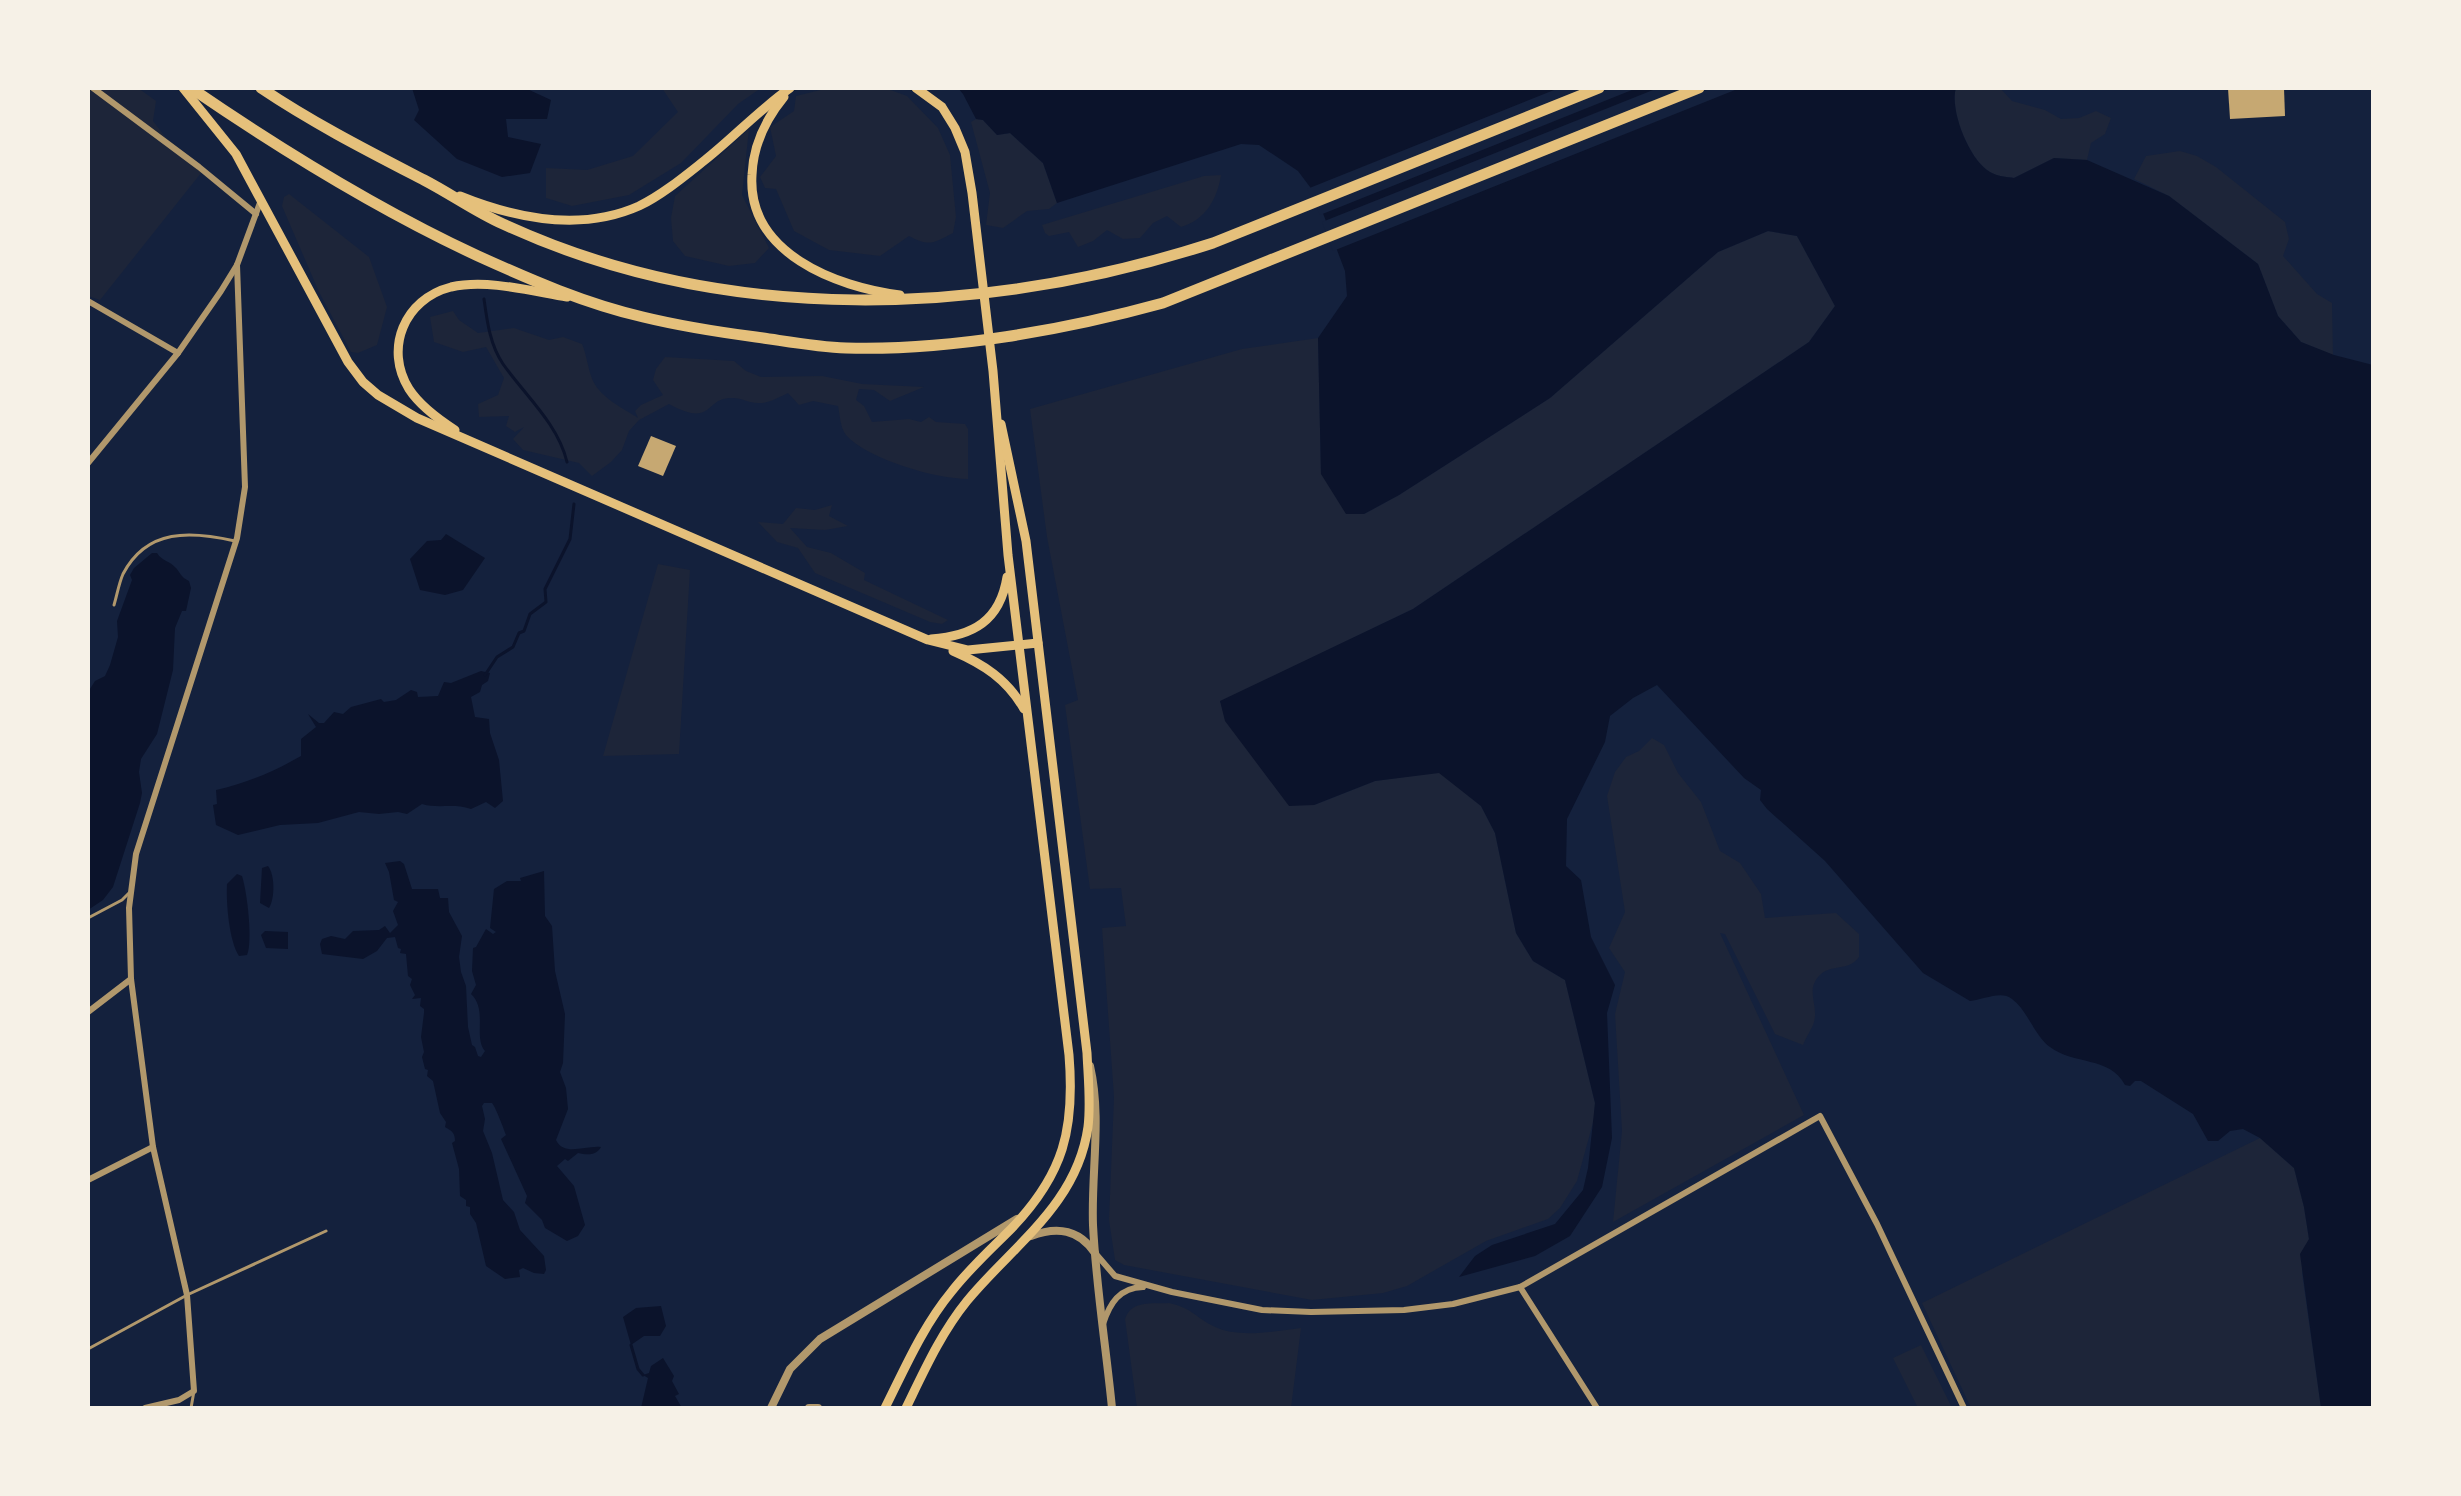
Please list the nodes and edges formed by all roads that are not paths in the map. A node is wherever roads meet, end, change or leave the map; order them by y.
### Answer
1 (93, 88) edge
2 (183, 88) edge
3 (191, 88) edge
4 (261, 88) edge
5 (790, 88) edge
6 (916, 88) edge
7 (1599, 88) edge
8 (1699, 88) edge
9 (445, 191) junction
10 (261, 200) junction
11 (256, 214) junction
12 (237, 265) junction
13 (928, 298) junction
14 (584, 299) junction
15 (89, 300) edge
16 (178, 353) junction
17 (995, 393) junction
18 (474, 443) junction
19 (88, 463) edge
20 (236, 541) junction
21 (1009, 563) junction
22 (114, 605) dead end
23 (928, 640) junction
24 (1038, 643) junction
25 (1018, 645) junction
26 (1026, 714) junction
27 (131, 891) junction
28 (88, 918) edge
29 (131, 979) junction
30 (88, 1012) edge
31 (1087, 1053) junction
32 (153, 1147) junction
33 (88, 1180) edge
34 (1024, 1214) junction
35 (326, 1231) dead end
36 (1031, 1236) junction
37 (1095, 1253) junction
38 (1110, 1273) junction
39 (1098, 1282) junction
40 (1150, 1286) junction
41 (1520, 1287) junction
42 (187, 1295) junction
43 (1103, 1324) junction
44 (88, 1349) edge
45 (194, 1391) junction
46 (145, 1408) edge
47 (191, 1408) edge
48 (771, 1408) edge
49 (809, 1408) edge
50 (818, 1408) edge
51 (885, 1408) edge
52 (906, 1408) edge
53 (1112, 1408) edge
54 (1597, 1408) edge
55 (1964, 1408) edge

1 - 11 street
2 - 10 main road
3 - 14 highway
4 - 9 highway
5 - 9 main road
5 - 13 main road
6 - 17 main road
7 - 13 highway
8 - 14 highway
9 - 13 highway
10 - 11 street
10 - 18 main road
11 - 12 street
12 - 16 street
12 - 20 street
14 - 18 main road
15 - 16 street
16 - 19 street
17 - 21 main road
17 - 24 main road
18 - 23 main road
20 - 22 lane
20 - 27 street
21 - 23 main road
21 - 25 main road
23 - 25 main road
23 - 26 main road
24 - 25 main road
24 - 31 main road
25 - 26 main road
26 - 34 main road
27 - 28 lane
27 - 29 street
29 - 30 street
29 - 32 street
31 - 36 main road
31 - 37 street
32 - 33 street
32 - 42 street
34 - 48 street
34 - 51 main road
35 - 42 lane
36 - 37 street
36 - 52 main road
37 - 38 street
37 - 39 street
38 - 39 street
38 - 40 street
39 - 43 street
40 - 41 street
40 - 43 street
41 - 54 street
41 - 55 street
42 - 44 lane
42 - 45 street
43 - 53 street
45 - 46 street
45 - 47 lane
49 - 50 street

